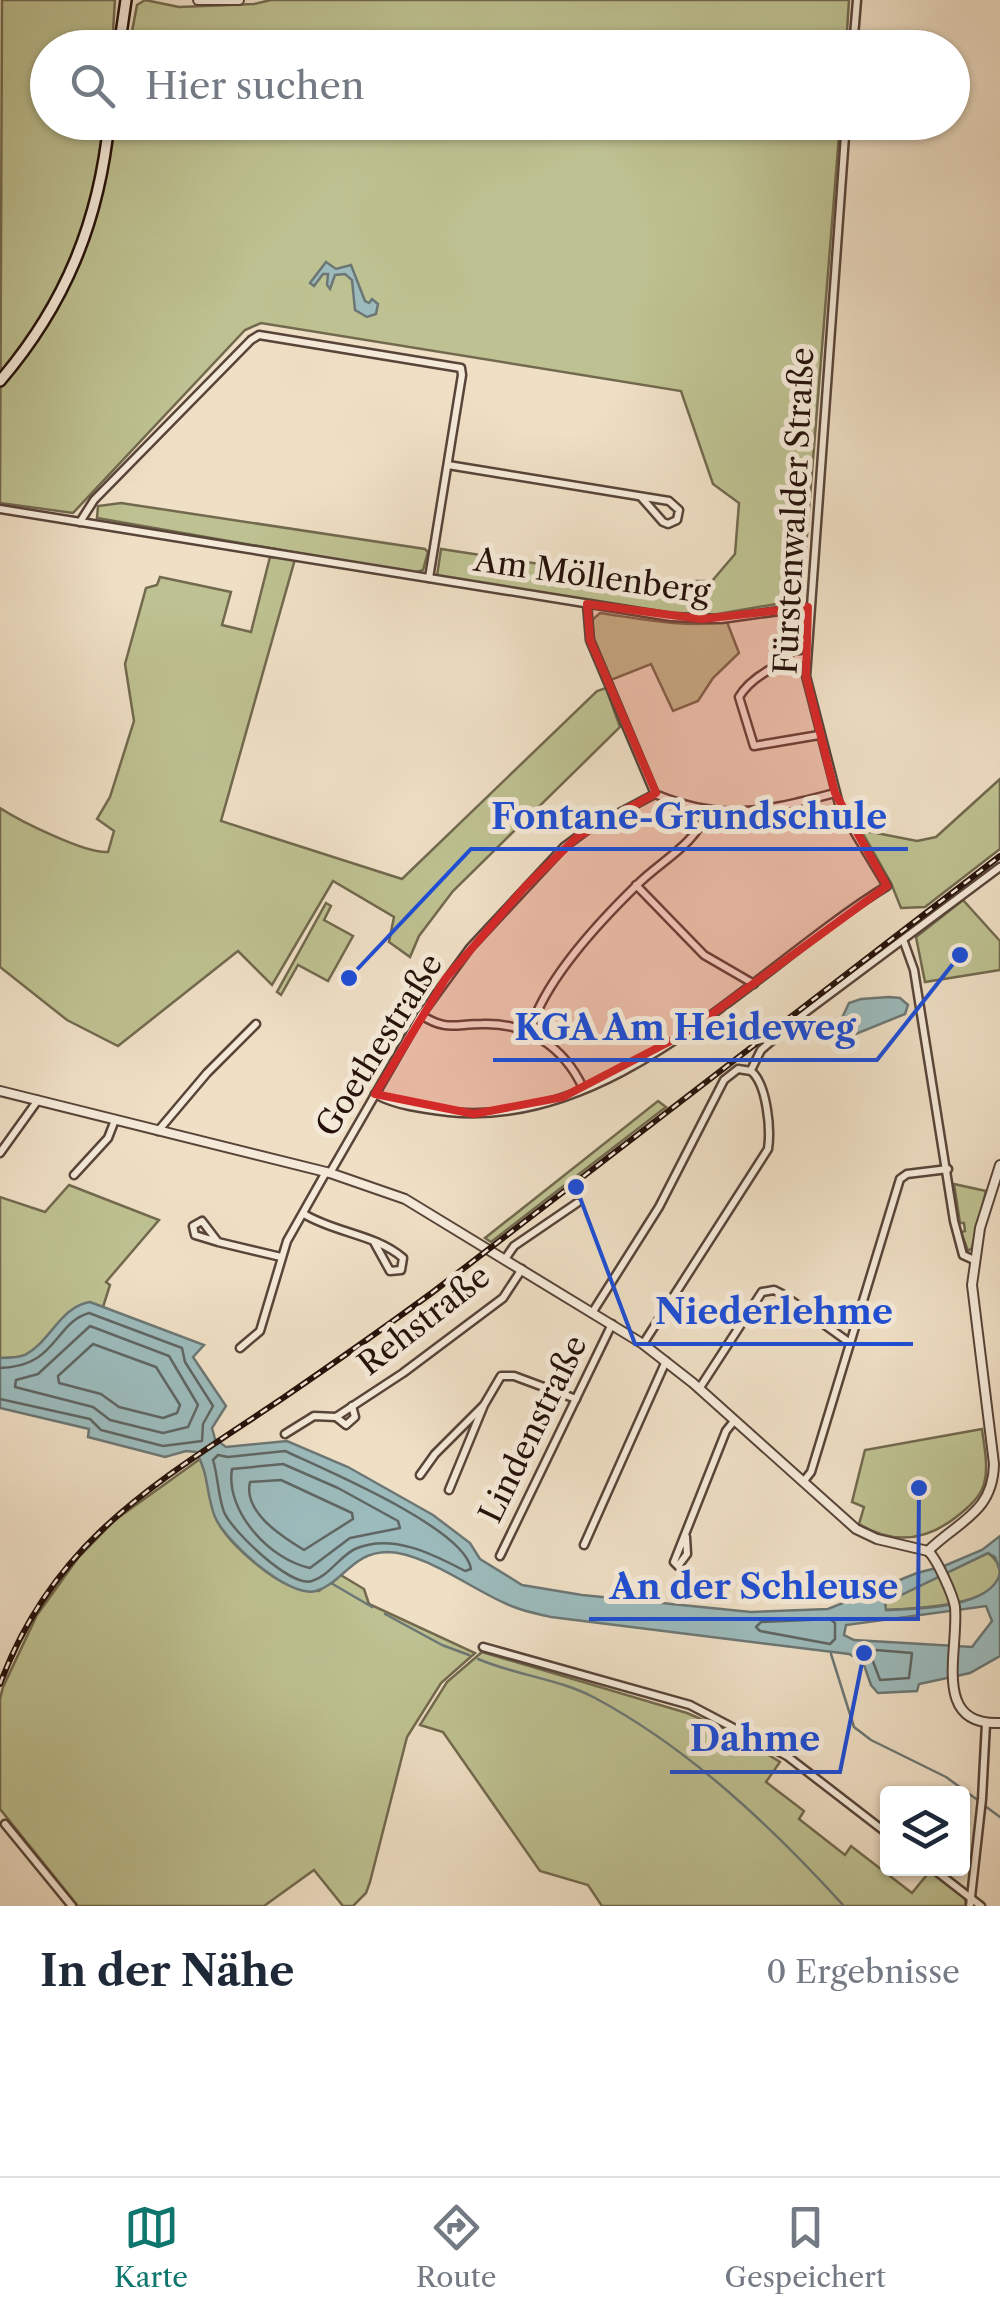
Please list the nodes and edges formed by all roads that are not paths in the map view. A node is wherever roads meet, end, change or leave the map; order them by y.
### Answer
1 (126, 0) edge
2 (198, 0) edge
3 (239, 0) edge
4 (857, 0) edge
5 (122, 30) edge
6 (854, 30) edge
7 (107, 140) edge
8 (845, 140) edge
9 (0, 381) edge
10 (448, 465) junction
11 (641, 497) junction
12 (0, 509) edge
13 (80, 522) junction
14 (429, 578) junction
15 (587, 604) junction
16 (808, 607) junction
17 (805, 658) junction
18 (819, 735) junction
19 (835, 793) junction
20 (655, 794) junction
21 (706, 812) junction
22 (1000, 868) edge
23 (636, 885) junction
24 (904, 942) junction
25 (754, 984) junction
26 (421, 1015) junction
27 (256, 1024) dead end
28 (530, 1031) junction
29 (751, 1071) junction
30 (583, 1088) junction
31 (0, 1090) edge
32 (375, 1094) junction
33 (38, 1100) junction
34 (115, 1120) junction
35 (158, 1131) junction
36 (1, 1151) edge
37 (1000, 1165) edge
38 (948, 1169) junction
39 (328, 1172) junction
40 (74, 1175) dead end
41 (577, 1203) dead end
42 (304, 1214) junction
43 (218, 1242) dead end
44 (374, 1242) junction
45 (281, 1256) junction
46 (505, 1259) junction
47 (974, 1260) junction
48 (522, 1270) junction
49 (592, 1312) junction
50 (612, 1324) junction
51 (850, 1343) junction
52 (643, 1344) junction
53 (240, 1348) dead end
54 (666, 1361) junction
55 (699, 1389) junction
56 (576, 1399) junction
57 (484, 1405) junction
58 (352, 1406) junction
59 (336, 1417) junction
60 (734, 1421) junction
61 (285, 1434) dead end
62 (996, 1438) edge
63 (420, 1475) dead end
64 (802, 1483) junction
65 (449, 1490) dead end
66 (686, 1537) dead end
67 (584, 1545) dead end
68 (928, 1551) junction
69 (500, 1556) dead end
70 (483, 1647) dead end
71 (1000, 1722) edge
72 (986, 1723) junction
73 (5, 1824) dead end
74 (880, 1828) edge
75 (941, 1876) edge
76 (970, 1901) edge
77 (72, 1906) edge
78 (981, 1906) edge

1 - 5 main road
2 - 3 street
4 - 6 street
7 - 9 main road
8 - 16 street, Fürstenwalder Straße
10 - 11 street, Am Möllenberg
10 - 13 street, Am Möllenberg
10 - 14 street, Am Möllenberg
11 - 11 street, Am Möllenberg
12 - 13 street, Am Möllenberg
13 - 14 street, Am Möllenberg
14 - 15 street, Am Möllenberg
15 - 16 street, Am Möllenberg
15 - 20 street
16 - 17 street, Fürstenwalder Straße
17 - 18 street, Fürstenwalder Straße
17 - 18 street
18 - 19 street, Fürstenwalder Straße
19 - 21 street
19 - 25 street, Fürstenwalder Straße
20 - 21 street
20 - 26 street, Goethestraße
21 - 23 street
22 - 24 street
23 - 25 street
23 - 28 street
24 - 29 street
24 - 38 street
25 - 30 street
26 - 28 street
26 - 32 street, Goethestraße
27 - 35 street
28 - 30 street
29 - 49 street
29 - 52 street
30 - 32 street
31 - 33 street
32 - 39 street, Goethestraße
33 - 34 street
33 - 36 street
34 - 35 street
34 - 40 street
35 - 39 street
37 - 47 street
38 - 47 street
38 - 51 street
39 - 42 street, Goethestraße
39 - 46 street
41 - 46 street
42 - 44 street
42 - 45 street, Goethestraße
43 - 45 street
44 - 44 street
45 - 53 street, Goethestraße
46 - 48 street
47 - 62 street
48 - 49 street
48 - 58 street, Rehstraße
49 - 50 street
50 - 52 street
50 - 56 street, Lindenstraße
51 - 55 street
51 - 64 street
52 - 54 street
54 - 55 street
54 - 67 street
55 - 60 street
56 - 57 street
56 - 69 street, Lindenstraße
57 - 63 street
57 - 65 street
58 - 59 street, Rehstraße
58 - 59 street, Rehstraße
59 - 61 street, Rehstraße
60 - 64 street
60 - 66 street
62 - 68 street
64 - 68 street
68 - 72 street
70 - 74 street
71 - 72 street
72 - 76 street
73 - 77 street
75 - 76 street
76 - 78 street

